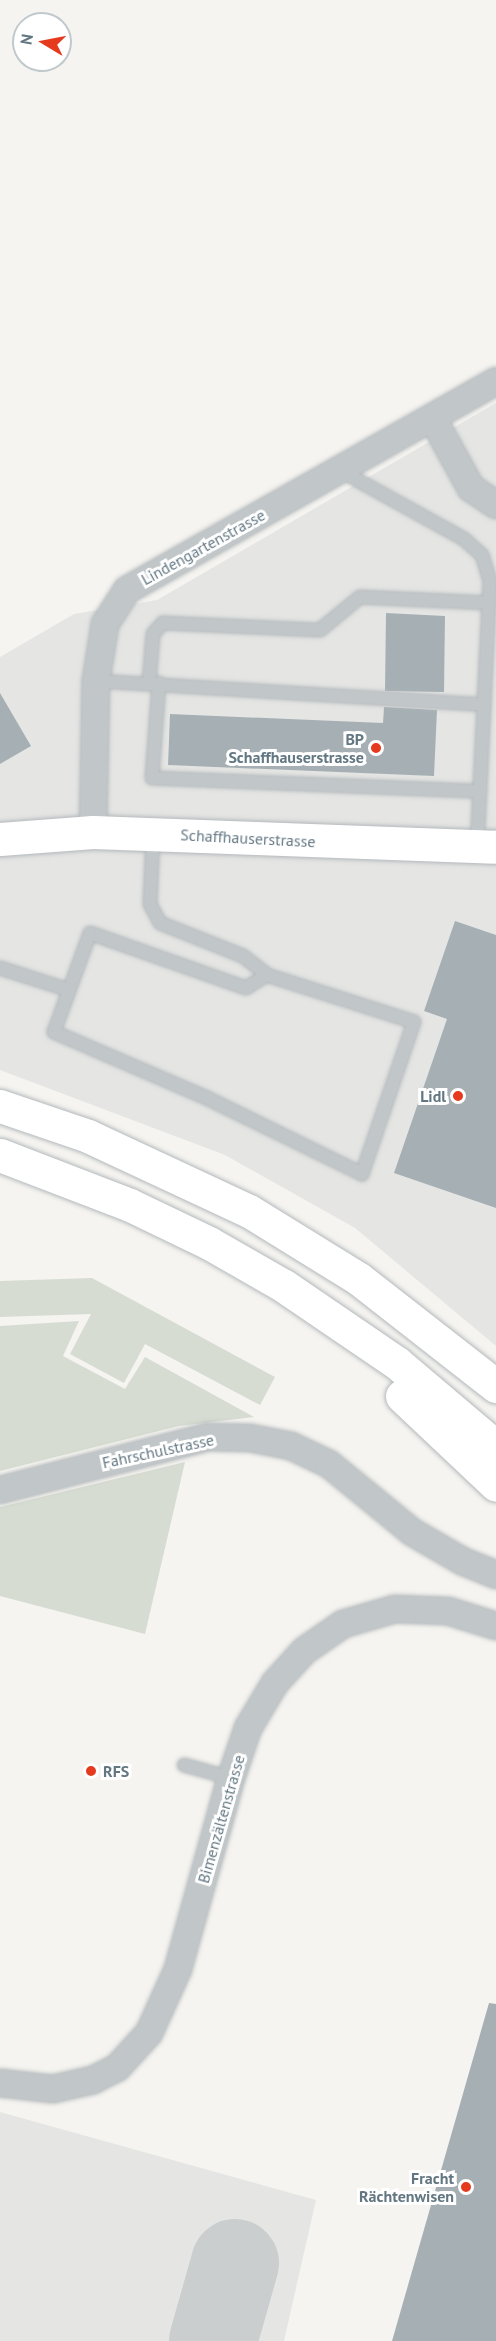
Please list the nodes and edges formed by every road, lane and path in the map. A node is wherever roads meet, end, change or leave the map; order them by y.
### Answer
1 (496, 381) edge
2 (433, 419) junction
3 (340, 471) junction
4 (496, 505) edge
5 (489, 603) junction
6 (96, 681) junction
7 (154, 683) junction
8 (484, 705) junction
9 (480, 791) junction
10 (93, 832) junction
11 (153, 834) junction
12 (0, 839) edge
13 (486, 847) edge
14 (0, 968) edge
15 (267, 975) junction
16 (69, 990) junction
17 (0, 1106) edge
18 (0, 1155) edge
19 (284, 1286) junction
20 (496, 1386) edge
21 (496, 1447) edge
22 (496, 1485) edge
23 (0, 1490) edge
24 (496, 1575) edge
25 (496, 1626) edge
26 (184, 1765) dead end
27 (231, 1778) junction
28 (0, 2083) edge

1 - 2 street, Lindengartenstrasse
2 - 3 street, Lindengartenstrasse
2 - 4 street
3 - 5 lane
3 - 6 street, Lindengartenstrasse
5 - 7 lane
5 - 8 lane
6 - 7 lane
6 - 10 street, Lindengartenstrasse
7 - 8 lane
7 - 9 lane
8 - 9 lane
9 - 13 lane
10 - 11 main road, Schaffhauserstrasse
10 - 12 main road, Schaffhauserstrasse
11 - 13 main road, Schaffhauserstrasse
11 - 15 lane
14 - 16 lane
15 - 16 lane
15 - 16 lane
17 - 20 main road
18 - 19 main road
19 - 21 main road
19 - 22 main road
23 - 24 street, Fahrschulstrasse
25 - 27 street, Bimenzältenstrasse
26 - 27 lane
27 - 28 street, Bimenzältenstrasse

